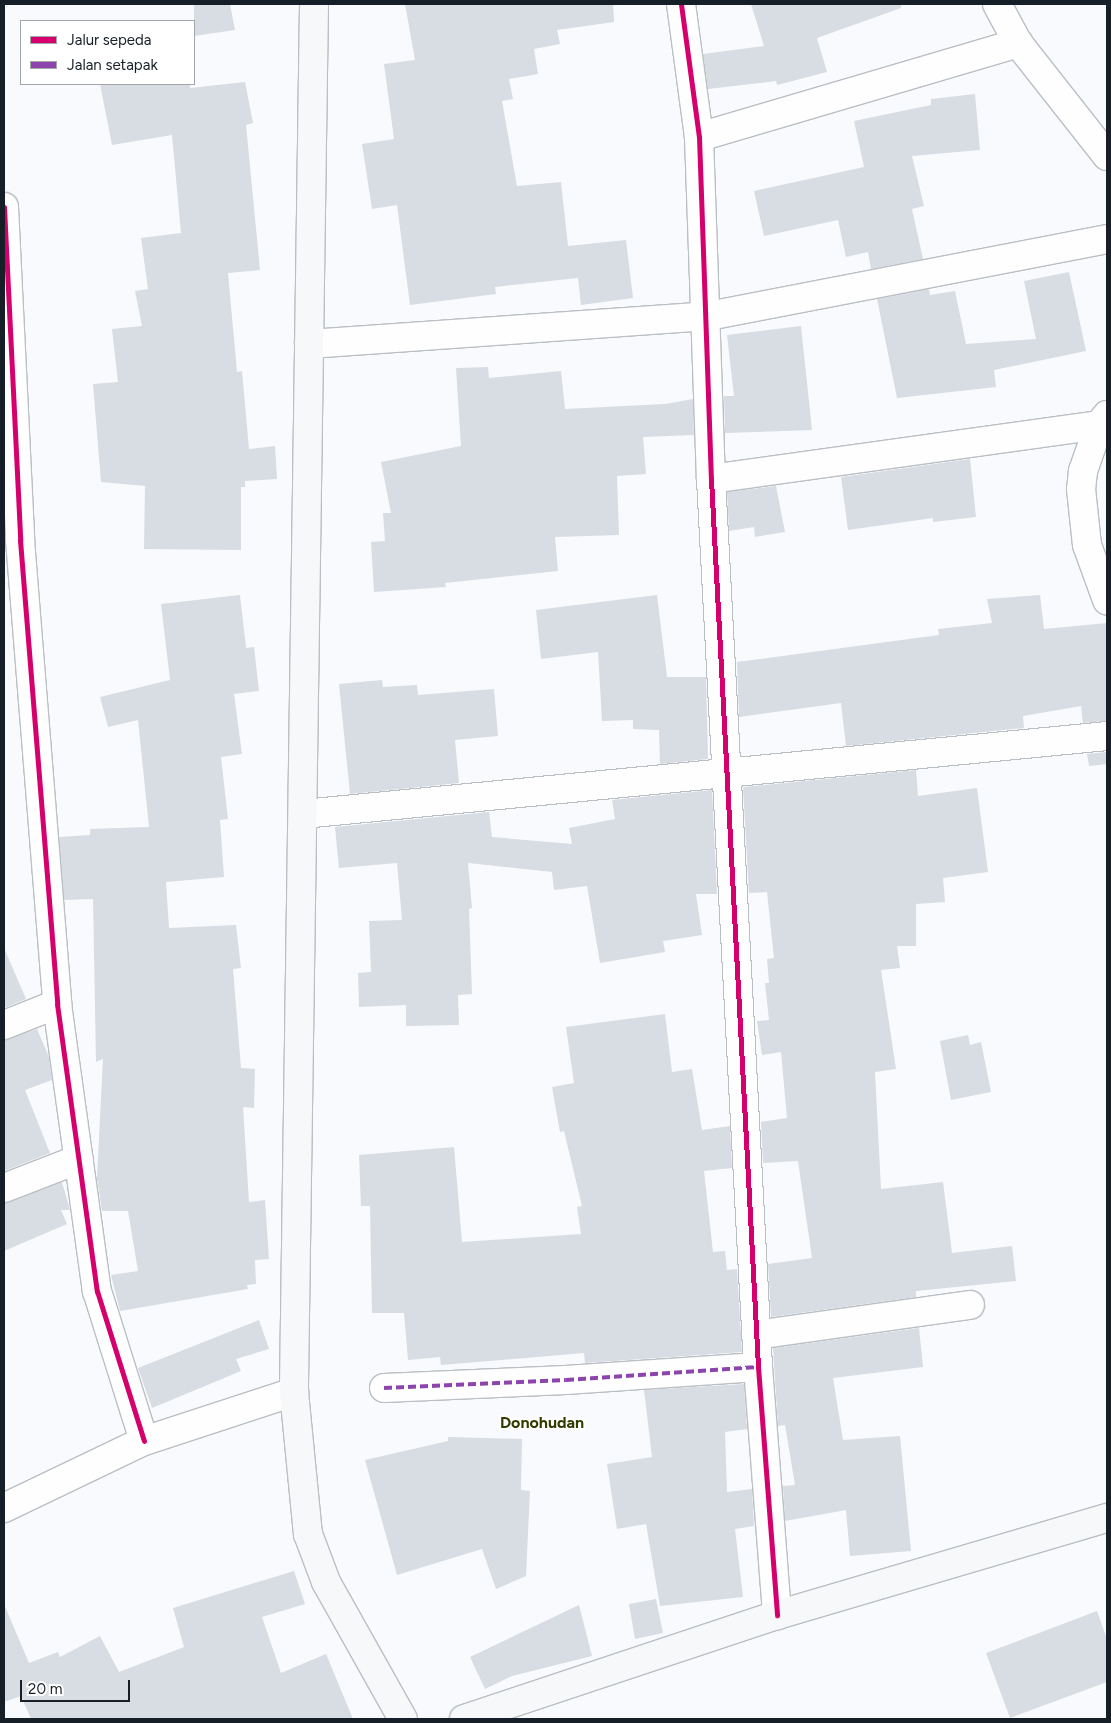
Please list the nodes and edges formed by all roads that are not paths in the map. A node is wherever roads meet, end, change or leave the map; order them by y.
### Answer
1 (314, 4) edge
2 (681, 4) edge
3 (997, 4) edge
4 (1018, 43) junction
5 (699, 136) junction
6 (1107, 156) edge
7 (4, 207) edge
8 (1107, 239) edge
9 (708, 316) junction
10 (309, 344) junction
11 (1103, 420) edge
12 (711, 479) junction
13 (12, 543) edge
14 (1107, 600) edge
15 (1107, 736) edge
16 (729, 774) junction
17 (304, 814) junction
18 (58, 1004) junction
19 (4, 1025) edge
20 (79, 1159) junction
21 (4, 1188) edge
22 (970, 1305) dead end
23 (756, 1335) junction
24 (758, 1368) junction
25 (384, 1388) dead end
26 (294, 1392) junction
27 (144, 1441) junction
28 (4, 1508) edge
29 (1107, 1518) edge
30 (777, 1615) junction
31 (403, 1719) edge
32 (464, 1719) edge

1 - 10 main road
2 - 5 street
3 - 4 street
4 - 5 street
4 - 6 street
5 - 9 street
7 - 13 street
8 - 9 street
9 - 10 street
9 - 12 street
10 - 17 main road
11 - 12 street
11 - 14 street
12 - 16 street
13 - 18 street
15 - 16 street
16 - 17 street
16 - 23 street
17 - 26 main road
18 - 19 street
18 - 20 street
20 - 21 street
20 - 27 street
22 - 23 street
23 - 24 street
24 - 25 street
24 - 30 street
26 - 27 street
26 - 31 main road
27 - 28 street
29 - 30 main road
30 - 32 main road

